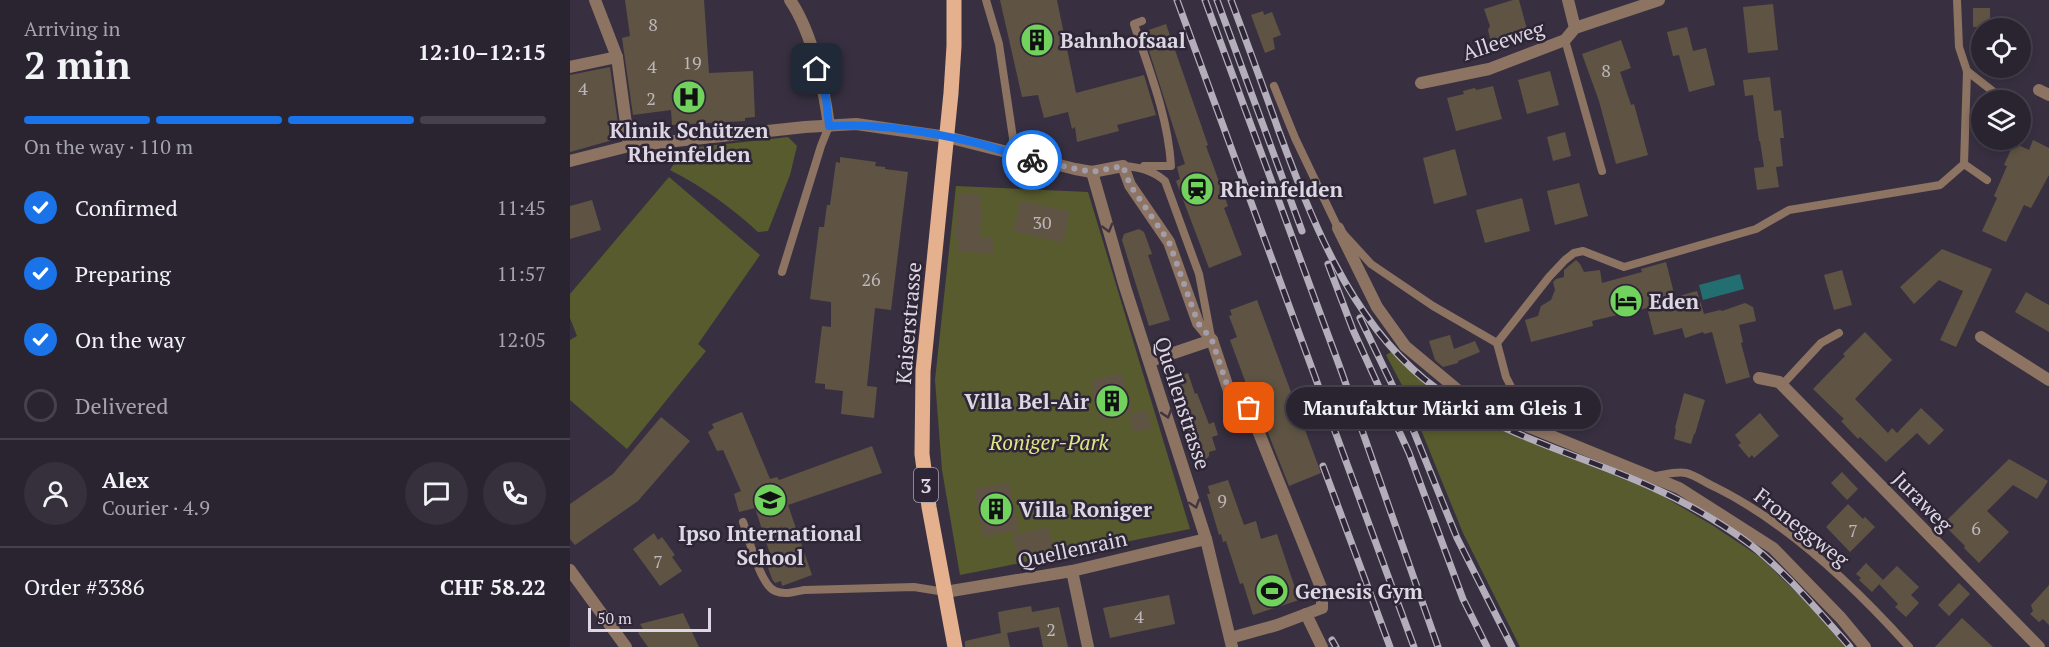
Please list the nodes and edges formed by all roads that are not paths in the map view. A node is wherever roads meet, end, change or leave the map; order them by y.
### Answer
1 (595, 0) edge
2 (790, 0) edge
3 (954, 0) edge
4 (986, 0) edge
5 (1568, 0) edge
6 (1659, 0) edge
7 (1957, 0) edge
8 (1142, 21) dead end
9 (1575, 28) junction
10 (1565, 40) junction
11 (617, 57) junction
12 (570, 67) edge
13 (1967, 71) junction
14 (1421, 83) dead end
15 (1274, 86) dead end
16 (1991, 90) edge
17 (829, 126) junction
18 (947, 137) junction
19 (629, 147) junction
20 (1012, 154) junction
21 (570, 161) edge
22 (1964, 164) junction
23 (1123, 166) junction
24 (1602, 171) dead end
25 (1092, 172) junction
26 (1987, 180) dead end
27 (1338, 228) junction
28 (782, 272) dead end
29 (1839, 333) dead end
30 (1981, 337) dead end
31 (1212, 340) junction
32 (1497, 343) junction
33 (1150, 360) junction
34 (1759, 378) dead end
35 (2049, 380) edge
36 (1780, 383) junction
37 (1527, 426) junction
38 (1653, 476) junction
39 (743, 522) dead end
40 (1206, 539) junction
41 (570, 570) edge
42 (1072, 571) junction
43 (945, 592) junction
44 (1306, 614) junction
45 (1231, 642) edge
46 (626, 647) edge
47 (955, 647) edge
48 (1088, 647) edge
49 (1322, 647) edge
50 (1865, 647) edge
51 (1909, 647) edge
52 (2039, 647) edge

1 - 11 street
2 - 17 street
3 - 18 main road, Kaiserstrasse / 3
4 - 20 lane
5 - 9 street
6 - 9 street, Alleeweg
7 - 13 lane
8 - 23 lane
9 - 10 street, Alleeweg
10 - 14 street, Alleeweg
10 - 24 lane
11 - 12 street
11 - 19 street
13 - 16 lane
13 - 22 lane
15 - 27 lane
17 - 18 street
17 - 19 street
17 - 28 lane
18 - 20 street
18 - 43 main road, Kaiserstrasse / 3
19 - 21 street
20 - 25 street
22 - 26 lane
22 - 32 lane
23 - 25 street
23 - 31 street
23 - 31 lane
25 -> 33 street, Quellenstrasse
27 - 32 lane
27 - 37 street
29 - 36 lane
30 - 35 street
31 - 33 street
31 - 44 street
32 - 37 lane
33 -> 40 street, Quellenstrasse
34 - 36 street
36 - 52 street, Juraweg
37 - 38 street
38 - 50 street
38 - 51 lane, Froneggweg
39 - 43 lane
40 - 42 street, Quellenrain
40 - 45 street, Quellenstrasse
41 - 46 street
42 - 43 street, Quellenrain
42 - 48 street
43 - 47 main road, Kaiserstrasse / 3
44 - 45 street
44 - 49 street

